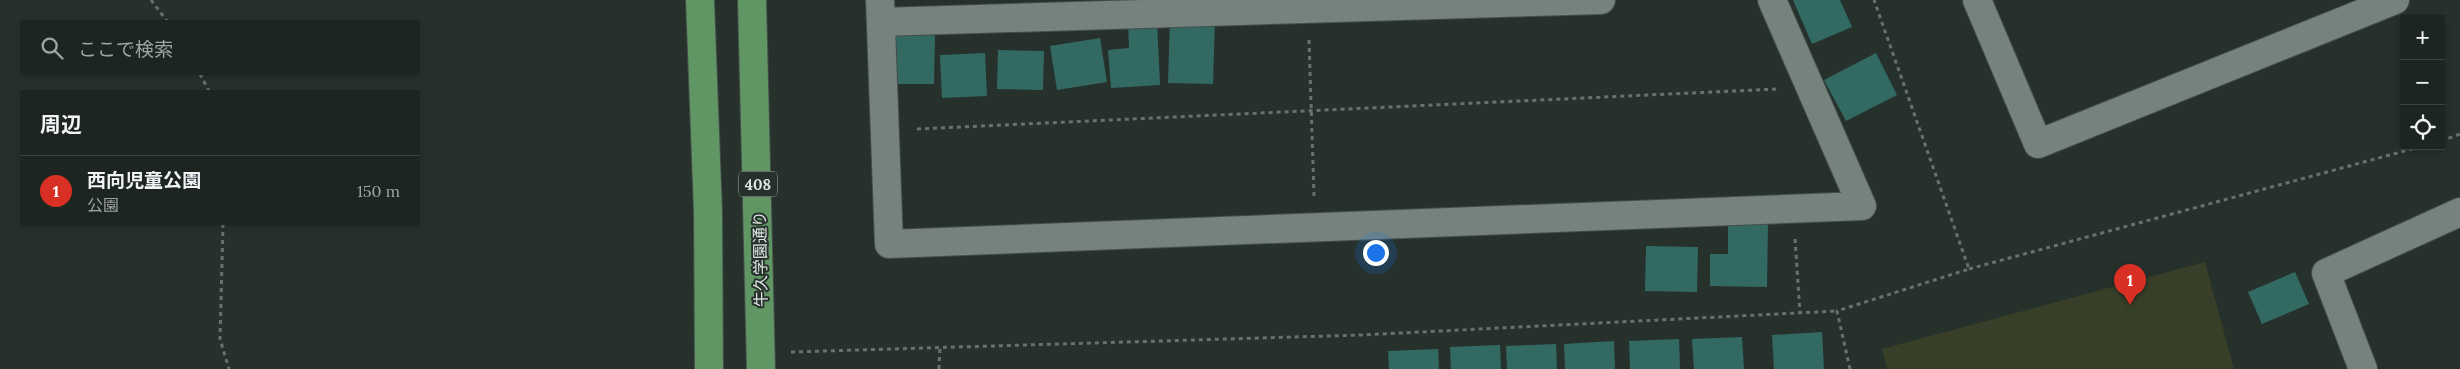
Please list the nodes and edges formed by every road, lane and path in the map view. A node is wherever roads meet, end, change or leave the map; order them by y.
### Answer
1 (151, 0) edge
2 (700, 0) edge
3 (752, 0) edge
4 (1601, 0) edge
5 (1772, 0) edge
6 (1874, 0) edge
7 (1977, 0) edge
8 (2395, 0) edge
9 (1308, 9) junction
10 (881, 11) edge
11 (166, 20) edge
12 (201, 75) edge
13 (1810, 88) junction
14 (208, 90) edge
15 (1311, 111) junction
16 (886, 131) junction
17 (2460, 134) edge
18 (2445, 140) edge
19 (2408, 150) edge
20 (1793, 208) junction
21 (2460, 212) edge
22 (223, 225) edge
23 (1316, 228) junction
24 (1969, 269) junction
25 (1837, 311) junction
26 (1800, 313) junction
27 (940, 348) junction
28 (784, 352) dead end
29 (229, 369) edge
30 (709, 369) edge
31 (761, 369) edge
32 (939, 369) edge
33 (1850, 369) edge
34 (2364, 369) edge

1 - 11 path
2 - 30 highway
3 - 31 highway, 牛久学園通り / 408
4 - 9 street
5 - 13 street
6 - 24 path
7 - 8 street
9 - 10 street
9 - 15 path
10 - 16 street
12 - 14 path
13 - 15 path
13 - 20 street
15 - 16 path
15 - 23 path
16 - 23 street
17 - 18 path
19 - 24 path
20 - 23 street
20 - 26 path
21 - 34 street
22 - 29 path
24 - 25 path
25 - 26 path
25 - 33 path
26 - 27 path
27 - 28 path
27 - 32 path

